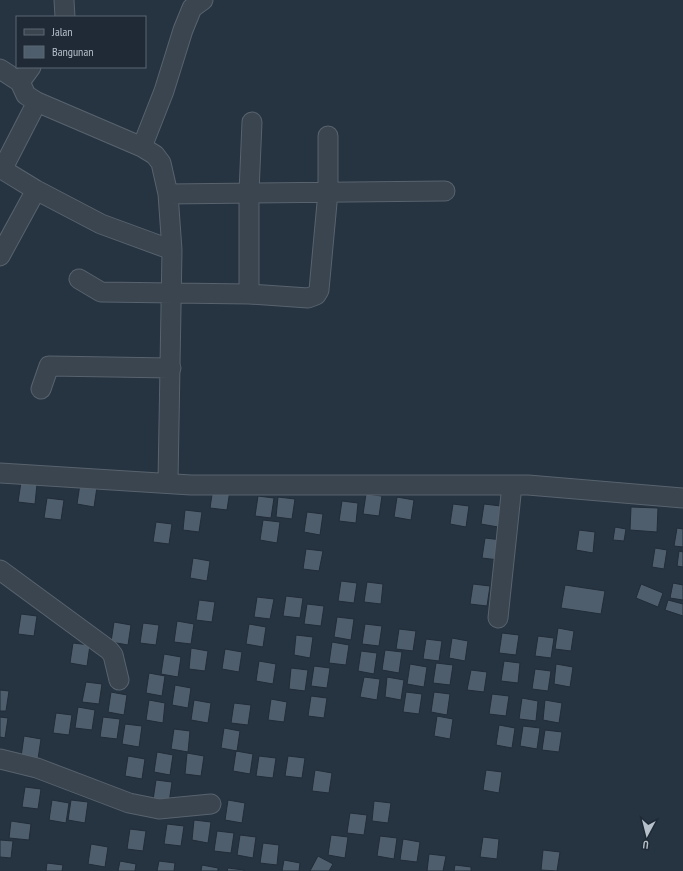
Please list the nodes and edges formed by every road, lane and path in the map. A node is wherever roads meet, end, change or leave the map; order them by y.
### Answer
1 (64, 0) edge
2 (204, 0) edge
3 (64, 16) edge
4 (30, 68) edge
5 (0, 69) edge
6 (20, 82) junction
7 (37, 102) junction
8 (252, 122) dead end
9 (328, 136) dead end
10 (142, 147) junction
11 (1, 169) edge
12 (36, 190) junction
13 (445, 191) dead end
14 (249, 192) junction
15 (328, 192) junction
16 (168, 194) junction
17 (172, 250) junction
18 (0, 256) edge
19 (79, 279) dead end
20 (171, 294) junction
21 (249, 294) junction
22 (170, 368) junction
23 (41, 389) dead end
24 (0, 473) edge
25 (168, 482) junction
26 (512, 485) junction
27 (683, 498) edge
28 (0, 570) edge
29 (498, 618) dead end
30 (119, 680) dead end
31 (0, 759) edge
32 (212, 804) dead end

1 - 3 street
2 - 10 street
4 - 6 street
5 - 6 street
6 - 7 street
7 - 10 street
7 - 11 street
8 - 14 street
9 - 15 street
10 - 16 street
11 - 12 street
12 - 17 street
12 - 18 street
13 - 15 street
14 - 15 street
14 - 16 street
14 - 21 street
15 - 21 street
16 - 17 street
17 - 20 street
19 - 20 street
20 - 21 street
20 - 22 street
22 - 23 street
22 - 25 street
24 - 25 street
25 - 26 street
26 - 27 street
26 - 29 street
28 - 30 street
31 - 32 street

